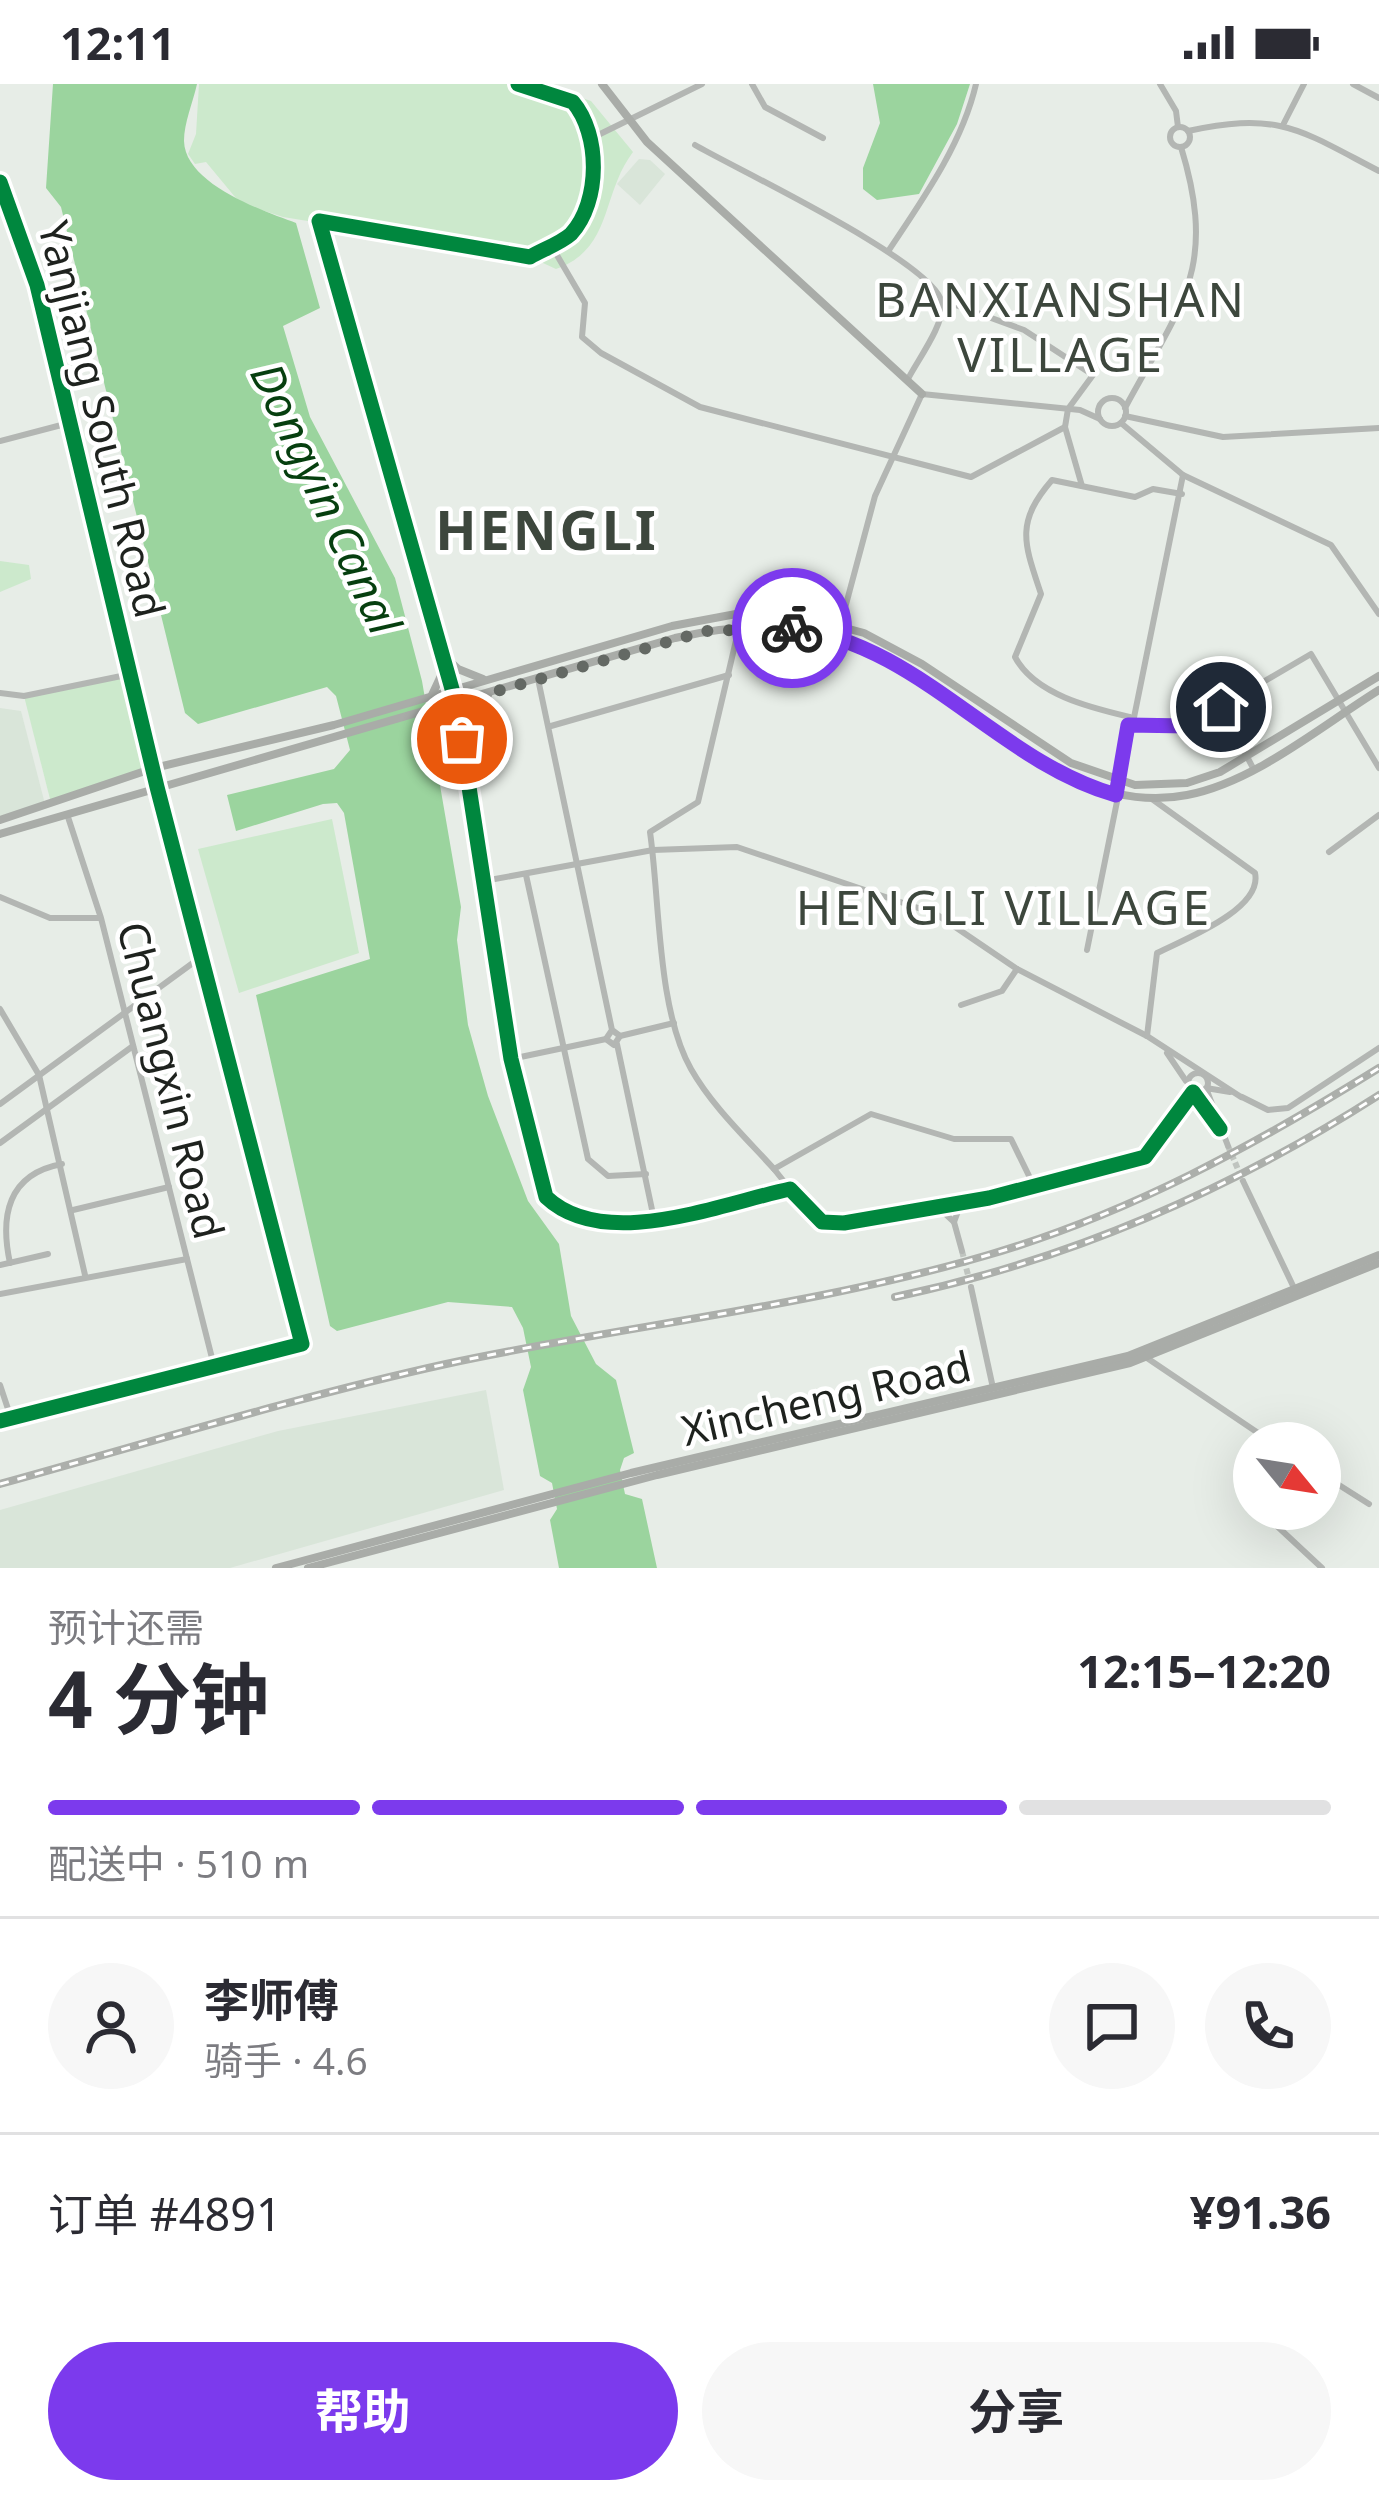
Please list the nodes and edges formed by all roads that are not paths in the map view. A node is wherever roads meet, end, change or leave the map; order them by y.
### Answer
1 (518, 84) edge
2 (602, 84) edge
3 (702, 84) edge
4 (752, 84) edge
5 (976, 84) edge
6 (1160, 84) edge
7 (1304, 84) edge
8 (1353, 84) edge
9 (1379, 98) edge
10 (627, 122) junction
11 (1285, 123) junction
12 (1178, 127) junction
13 (1188, 131) junction
14 (594, 137) junction
15 (823, 138) dead end
16 (695, 146) dead end
17 (1181, 147) junction
18 (1379, 171) edge
19 (0, 182) edge
20 (551, 244) junction
21 (889, 250) junction
22 (942, 300) junction
23 (906, 382) junction
24 (1138, 383) junction
25 (922, 394) junction
26 (1114, 398) junction
27 (1101, 404) junction
28 (1068, 409) junction
29 (1080, 410) junction
30 (1124, 416) junction
31 (1100, 419) junction
32 (70, 423) junction
33 (1065, 427) junction
34 (1379, 428) edge
35 (0, 441) edge
36 (892, 456) junction
37 (1184, 476) junction
38 (1082, 486) junction
39 (1181, 494) junction
40 (742, 614) junction
41 (1379, 614) edge
42 (840, 626) junction
43 (739, 627) junction
44 (837, 638) junction
45 (445, 660) junction
46 (131, 674) junction
47 (729, 675) junction
48 (1379, 676) edge
49 (538, 679) junction
50 (491, 680) junction
51 (1379, 690) edge
52 (453, 691) junction
53 (494, 692) junction
54 (0, 693) edge
55 (431, 696) junction
56 (1339, 700) junction
57 (456, 703) junction
58 (1221, 707) junction
59 (434, 709) junction
60 (1345, 711) junction
61 (1129, 721) junction
62 (551, 726) junction
63 (461, 734) junction
64 (1247, 757) junction
65 (154, 768) junction
66 (1253, 768) junction
67 (1379, 768) edge
68 (1118, 782) junction
69 (157, 787) junction
70 (1116, 795) junction
71 (1152, 799) junction
72 (66, 811) junction
73 (1379, 815) edge
74 (0, 820) edge
75 (0, 836) edge
76 (653, 850) junction
77 (1330, 852) dead end
78 (580, 863) junction
79 (526, 873) junction
80 (483, 881) junction
81 (0, 897) edge
82 (101, 918) junction
83 (1087, 950) dead end
84 (201, 957) junction
85 (1017, 969) junction
86 (962, 1005) dead end
87 (0, 1009) edge
88 (125, 1013) junction
89 (674, 1023) junction
90 (612, 1030) junction
91 (1147, 1036) junction
92 (606, 1039) junction
93 (619, 1040) junction
94 (133, 1046) junction
95 (1160, 1046) junction
96 (1379, 1048) edge
97 (560, 1050) junction
98 (512, 1059) junction
99 (1202, 1075) junction
100 (39, 1076) junction
101 (1191, 1088) junction
102 (1206, 1088) junction
103 (1241, 1097) junction
104 (0, 1104) edge
105 (49, 1107) junction
106 (1220, 1129) junction
107 (0, 1143) edge
108 (1228, 1146) tunnel mouth
109 (62, 1164) junction
110 (774, 1169) junction
111 (646, 1174) junction
112 (1243, 1181) tunnel mouth
113 (540, 1184) joint
114 (1034, 1184) junction
115 (169, 1187) junction
116 (790, 1189) junction
117 (962, 1203) junction
118 (938, 1206) junction
119 (72, 1210) junction
120 (654, 1219) junction
121 (954, 1222) junction
122 (962, 1251) tunnel mouth
123 (48, 1254) dead end
124 (187, 1259) junction
125 (1379, 1259) edge
126 (10, 1263) junction
127 (0, 1265) edge
128 (85, 1275) junction
129 (970, 1287) tunnel mouth
130 (1295, 1290) junction
131 (0, 1294) edge
132 (1145, 1354) junction
133 (214, 1366) junction
134 (0, 1385) edge
135 (993, 1388) junction
136 (5, 1420) edge
137 (1243, 1422) edge
138 (632, 1477) junction
139 (1341, 1486) edge
140 (552, 1499) junction
141 (1369, 1504) dead end
142 (1281, 1530) edge
143 (276, 1568) edge
144 (308, 1568) edge
145 (1322, 1568) edge

1 - 14 street
2 - 10 street
3 - 10 street
4 - 15 street
5 - 21 street
6 - 12 street
7 - 11 street
8 - 9 street
10 - 14 street
10 - 23 street
11 - 13 street
11 - 18 street
12 - 13 street
12 - 17 street
13 - 17 street
14 - 20 street
16 - 21 street
17 - 24 street
19 - 32 street, Yanjiang South Road
20 - 36 street
20 - 45 street
21 - 22 street
22 - 23 street
22 - 28 street
23 - 25 street
24 - 26 street
24 - 30 street
25 - 28 street
25 - 36 street
26 - 27 street
26 - 30 street
27 - 29 street
27 - 31 street
28 - 29 street
28 - 33 street
29 - 31 street
30 - 31 street
30 - 34 street
30 - 37 street
32 - 35 street
32 - 46 street, Yanjiang South Road
33 - 36 street
33 - 38 street
36 - 42 street
37 - 39 street
37 - 41 street
38 - 39 street
38 - 61 street
39 - 61 street
40 - 42 street
40 - 43 street
40 - 50 street
42 - 44 street
42 - 68 street
43 - 44 street
43 - 47 street
43 - 49 street
44 - 70 street
45 - 50 street
45 - 52 street
45 - 55 street
46 - 54 street
46 - 65 street
47 - 62 street
47 - 76 street
48 - 56 street
49 - 53 street
49 - 62 street
50 - 52 street
51 - 60 street
52 - 55 street
52 - 57 street
53 - 57 street
53 - 63 street
55 - 65 street
56 - 58 street
56 - 60 street
56 - 64 street
57 - 59 street
57 - 63 street
58 - 61 street
58 - 64 street
59 - 63 street
59 - 69 street
60 - 66 street
60 - 67 street
61 - 68 street
62 - 78 street
63 - 80 street
64 - 66 street
64 - 68 street
65 - 69 street
65 - 74 street
66 - 71 street
68 - 70 street
69 - 72 street
69 - 84 street
70 - 71 street
70 - 83 street
71 - 91 street
72 - 75 street
72 - 82 street, Chuangxin Road
73 - 77 street
76 - 78 street
76 - 85 street
76 - 89 street
78 - 79 street
78 - 90 street
79 - 80 street
79 - 97 street
80 - 98 street
81 - 82 street
82 - 88 street, Chuangxin Road
84 - 88 street
84 - 133 street
85 - 86 street
85 - 91 street
87 - 100 street
88 - 94 street, Chuangxin Road
88 - 100 street
89 - 93 street
89 - 110 street
90 - 92 street
90 - 93 street
91 - 95 street
92 - 93 street
92 - 97 street
93 - 111 street
94 - 105 street
94 - 115 street, Chuangxin Road
95 - 99 street
95 - 101 street
96 - 103 street
97 - 98 street
97 - 111 street
98 - 113 street
99 - 101 street
99 - 102 street
99 - 103 street
100 - 104 street
100 - 105 street
101 - 102 street
101 - 106 street
101 - 114 street
102 - 103 street
102 - 106 street
105 - 107 street
105 - 109 street
106 - 108 street
109 - 119 street
109 - 126 street
110 - 114 street
110 - 116 street
111 - 120 street
112 - 130 street
113 - 120 street
114 - 117 street
115 - 119 street
115 - 124 street, Chuangxin Road
116 - 118 street
116 - 120 street
117 - 118 street
117 - 121 street
118 - 121 street
119 - 128 street
121 - 122 street
123 - 126 street
124 - 128 street
124 - 133 street, Chuangxin Road
125 - 130 street, Xincheng Road
125 - 132 street, Xincheng Road
126 - 127 street
128 - 131 street
129 - 135 street
130 - 132 street, Xincheng Road
132 - 135 street, Xincheng Road
132 - 137 street
132 - 138 street, Xincheng Road
133 - 136 street
134 - 136 street
135 - 138 street, Xincheng Road
138 - 140 street, Xincheng Road
139 - 141 street
140 - 143 street, Xincheng Road
140 - 144 street, Xincheng Road
142 - 145 street

